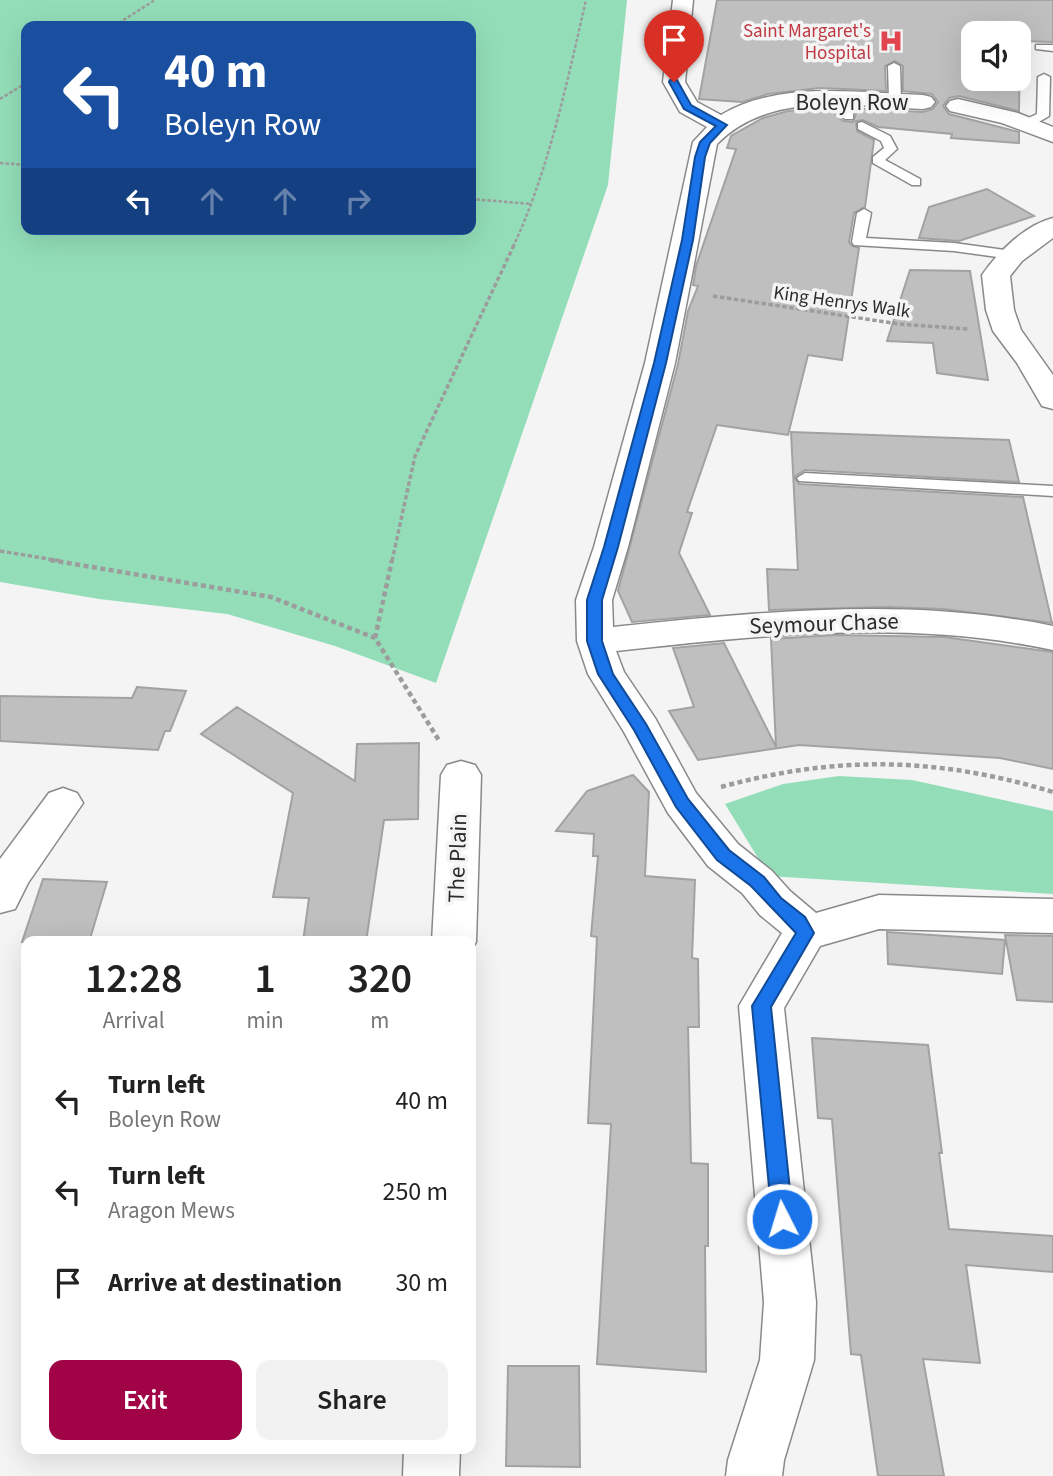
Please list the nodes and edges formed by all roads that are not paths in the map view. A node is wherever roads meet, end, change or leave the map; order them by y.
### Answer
1 (683, 0) edge
2 (1040, 47) dead end
3 (1053, 48) edge
4 (894, 66) dead end
5 (1044, 77) dead end
6 (909, 101) joint
7 (958, 106) dead end
8 (1026, 124) junction
9 (722, 125) junction
10 (862, 126) dead end
11 (1053, 135) edge
12 (916, 182) dead end
13 (864, 212) dead end
14 (1053, 226) edge
15 (1012, 255) junction
16 (1053, 400) edge
17 (805, 478) dead end
18 (1053, 491) edge
19 (1053, 638) edge
20 (595, 641) junction
21 (461, 775) road end
22 (63, 803) dead end
23 (0, 897) edge
24 (1053, 916) edge
25 (805, 933) junction
26 (454, 936) edge
27 (432, 1454) edge
28 (431, 1476) edge
29 (754, 1476) edge

1 - 9 street
2 - 3 lane
4 - 6 lane
5 - 8 lane
6 - 9 street, Boleyn Row
7 - 8 street
8 - 11 street
9 - 20 street, Boleyn Row
10 - 12 lane
13 - 15 lane
14 - 15 street
15 - 16 street
17 - 18 lane
19 - 20 street, Seymour Chase
20 - 25 street, Boleyn Row
21 - 26 street, The Plain
22 - 23 street
24 - 25 street
25 - 29 street
27 - 28 street

